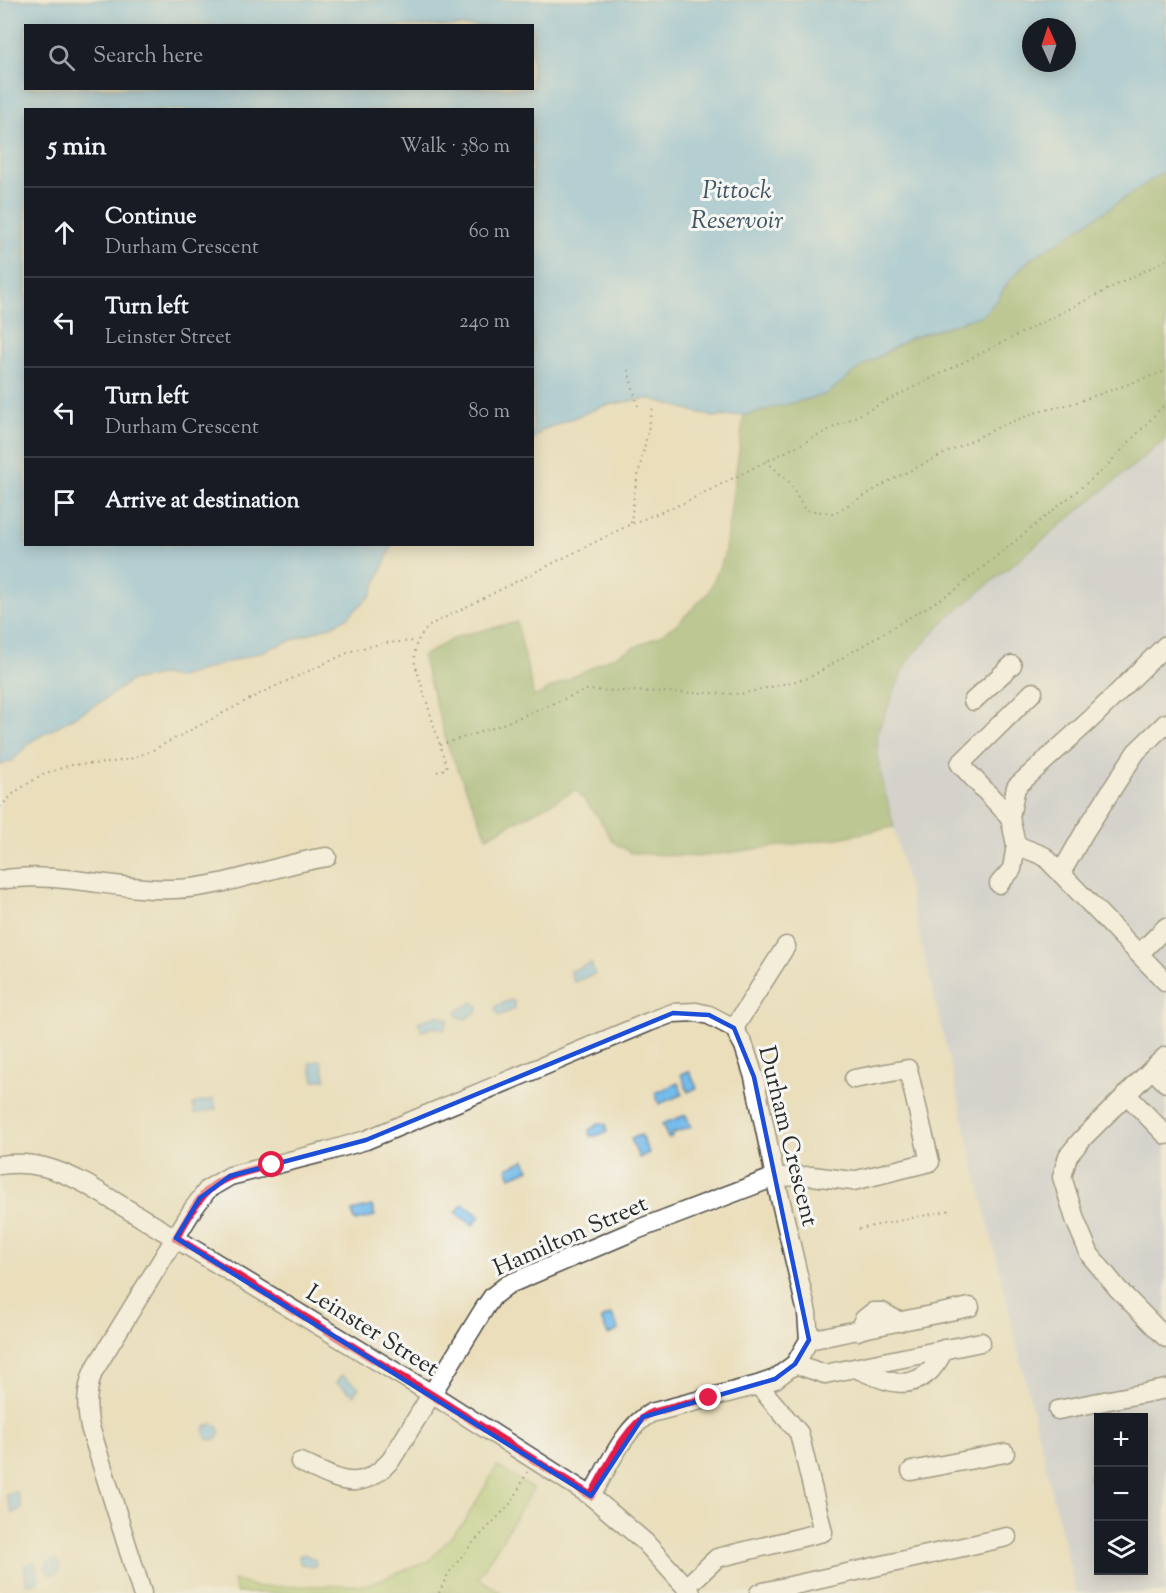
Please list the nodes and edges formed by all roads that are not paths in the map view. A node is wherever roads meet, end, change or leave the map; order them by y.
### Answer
1 (1166, 645) edge
2 (1012, 665) dead end
3 (1033, 692) dead end
4 (973, 701) dead end
5 (1166, 723) edge
6 (1010, 818) junction
7 (1016, 845) junction
8 (327, 856) dead end
9 (1061, 873) junction
10 (0, 880) edge
11 (999, 884) dead end
12 (1166, 927) edge
13 (786, 946) dead end
14 (1139, 954) junction
15 (1166, 981) edge
16 (734, 1028) junction
17 (1166, 1056) edge
18 (1152, 1069) junction
19 (854, 1079) dead end
20 (1166, 1083) edge
21 (1126, 1095) junction
22 (1166, 1136) edge
23 (0, 1165) edge
24 (775, 1177) junction
25 (176, 1238) junction
26 (970, 1307) dead end
27 (1166, 1338) edge
28 (809, 1340) junction
29 (981, 1342) dead end
30 (944, 1349) junction
31 (795, 1364) junction
32 (855, 1368) junction
33 (758, 1385) junction
34 (1166, 1389) edge
35 (430, 1394) junction
36 (1058, 1410) dead end
37 (1005, 1453) dead end
38 (300, 1462) dead end
39 (911, 1471) dead end
40 (591, 1496) junction
41 (1007, 1537) dead end
42 (689, 1590) edge
43 (142, 1593) edge
44 (759, 1593) edge

1 - 6 street
2 - 4 street
3 - 6 street
5 - 9 street
6 - 7 street
7 - 9 street
7 - 11 street
8 - 10 street
9 - 14 street
12 - 14 street
13 - 16 street
14 - 15 street
16 - 24 street, Durham Crescent
16 - 25 street, Durham Crescent
17 - 18 street
18 - 20 street
18 - 21 street
19 - 24 street, Hamilton Street
21 - 22 street
21 - 27 street
23 - 25 street, Leinster Street
24 - 28 street, Durham Crescent
24 - 35 street, Hamilton Street
25 - 35 street, Leinster Street
25 - 43 street, Durham Crescent
26 - 28 street
28 - 31 street
29 - 30 street
30 - 32 street
30 - 32 street
31 - 32 street
31 - 33 street
33 - 40 street
33 - 42 street
34 - 36 street
35 - 38 street, Hamilton Street
35 - 40 street, Leinster Street
37 - 39 street
40 - 42 street, Leinster Street
41 - 44 street

